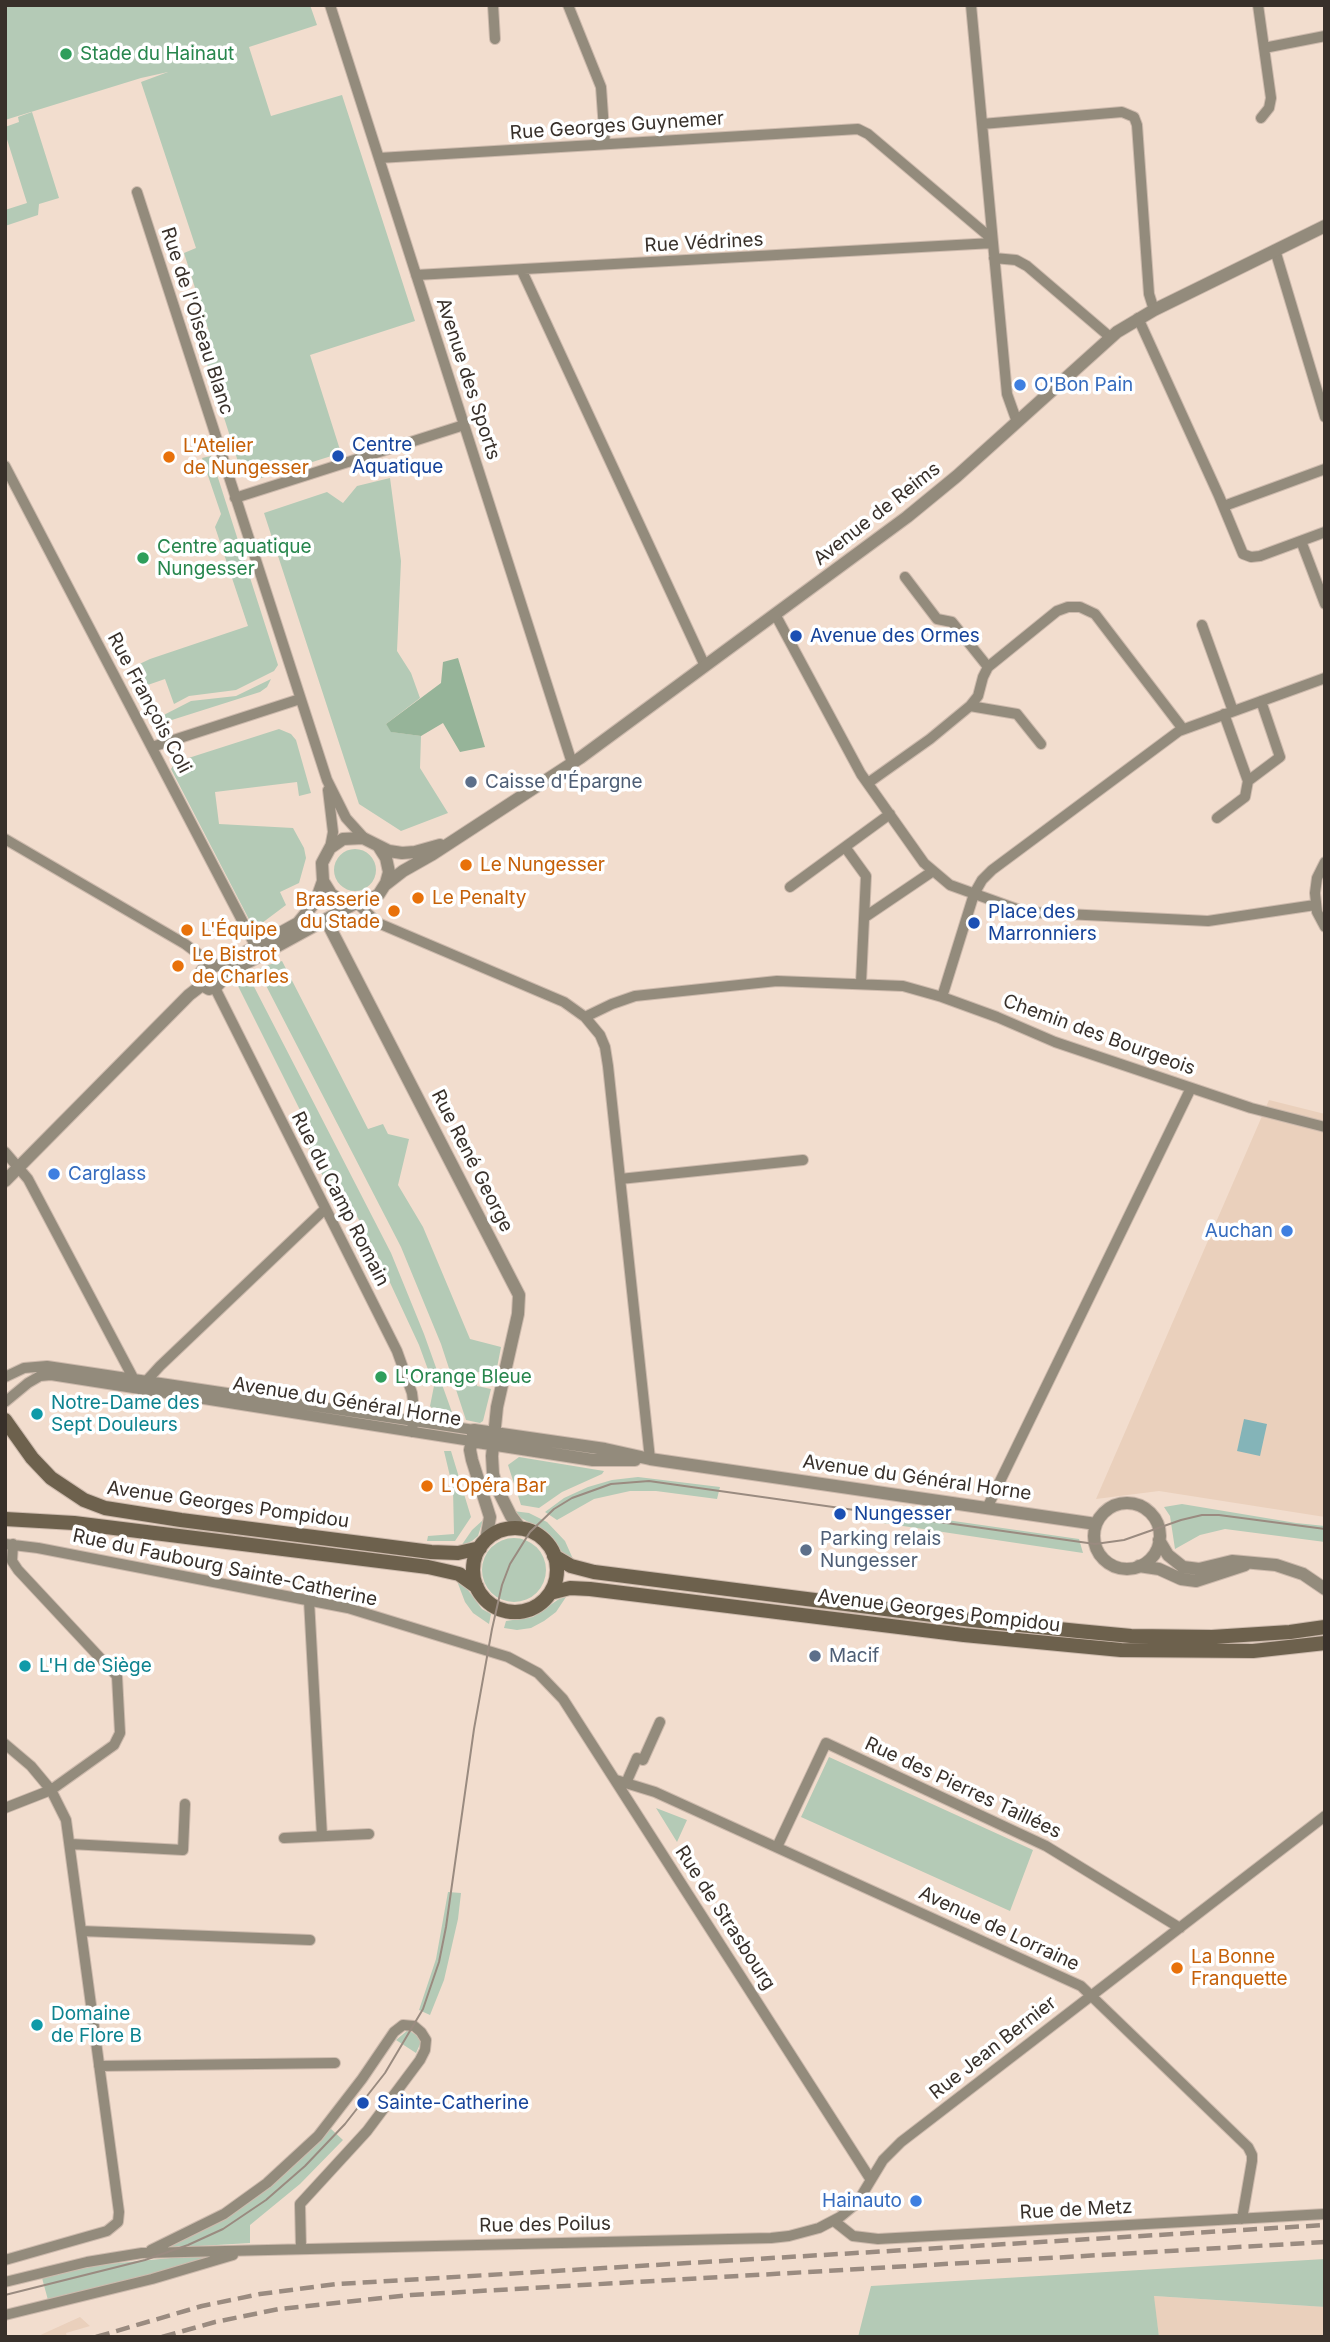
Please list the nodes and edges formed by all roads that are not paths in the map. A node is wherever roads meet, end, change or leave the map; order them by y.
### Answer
1 (330, 5) edge
2 (493, 5) edge
3 (568, 5) edge
4 (971, 5) edge
5 (1258, 5) edge
6 (1325, 36) edge
7 (495, 39) dead end
8 (1264, 48) junction
9 (1261, 118) dead end
10 (982, 124) junction
11 (605, 145) junction
12 (379, 158) junction
13 (137, 192) dead end
14 (1325, 226) edge
15 (993, 241) junction
16 (1275, 250) junction
17 (994, 258) junction
18 (522, 271) junction
19 (416, 275) junction
20 (1154, 310) junction
21 (1138, 318) junction
22 (1110, 337) junction
23 (1325, 417) edge
24 (1017, 422) junction
25 (464, 425) junction
26 (5, 466) edge
27 (1325, 469) edge
28 (235, 498) junction
29 (1224, 506) junction
30 (1325, 532) edge
31 (1301, 541) junction
32 (905, 577) dead end
33 (1325, 604) edge
34 (775, 614) junction
35 (1202, 625) dead end
36 (705, 666) junction
37 (988, 667) junction
38 (1325, 678) edge
39 (300, 699) junction
40 (1261, 701) junction
41 (970, 706) junction
42 (1229, 712) junction
43 (1184, 729) junction
44 (1041, 744) dead end
45 (152, 747) junction
46 (572, 764) junction
47 (327, 780) junction
48 (1248, 781) junction
49 (868, 783) junction
50 (890, 814) junction
51 (1217, 818) dead end
52 (5, 839) edge
53 (365, 839) junction
54 (453, 840) junction
55 (379, 847) junction
56 (845, 847) junction
57 (330, 849) junction
58 (1325, 862) edge
59 (933, 871) junction
60 (323, 881) junction
61 (385, 885) junction
62 (790, 887) dead end
63 (974, 894) junction
64 (1315, 905) junction
65 (360, 907) junction
66 (865, 917) junction
67 (326, 920) junction
68 (1325, 927) edge
69 (258, 951) junction
70 (212, 977) junction
71 (860, 983) junction
72 (942, 997) junction
73 (585, 1017) junction
74 (1191, 1088) junction
75 (1325, 1127) edge
76 (5, 1152) edge
77 (803, 1160) dead end
78 (19, 1166) junction
79 (620, 1179) junction
80 (5, 1181) edge
81 (325, 1209) junction
82 (5, 1377) edge
83 (140, 1383) junction
84 (5, 1402) edge
85 (5, 1420) edge
86 (413, 1426) junction
87 (472, 1436) junction
88 (493, 1439) junction
89 (650, 1459) junction
90 (987, 1508) junction
91 (5, 1519) edge
92 (1096, 1524) junction
93 (521, 1529) junction
94 (1159, 1541) junction
95 (9, 1544) edge
96 (483, 1544) junction
97 (554, 1556) junction
98 (1255, 1562) junction
99 (1139, 1566) junction
100 (477, 1587) junction
101 (1325, 1589) edge
102 (550, 1593) junction
103 (309, 1600) junction
104 (1320, 1627) edge
105 (1325, 1643) edge
106 (545, 1678) joint
107 (660, 1722) dead end
108 (5, 1744) edge
109 (621, 1782) junction
110 (51, 1790) junction
111 (185, 1804) dead end
112 (5, 1808) edge
113 (1325, 1816) edge
114 (369, 1834) dead end
115 (322, 1836) junction
116 (284, 1838) dead end
117 (70, 1844) junction
118 (777, 1847) junction
119 (1180, 1928) junction
120 (81, 1931) junction
121 (310, 1940) dead end
122 (1092, 1994) junction
123 (335, 2063) dead end
124 (99, 2066) junction
125 (871, 2180) junction
126 (1325, 2214) edge
127 (1242, 2219) junction
128 (834, 2221) junction
129 (302, 2248) junction
130 (254, 2250) junction
131 (142, 2253) junction
132 (5, 2260) edge
133 (5, 2282) edge
134 (5, 2315) edge

1 - 12 street, Avenue des Sports
2 - 7 street
3 - 11 street
4 - 10 street
5 - 8 street
6 - 8 street
8 - 9 street
10 - 15 street
10 - 20 street
11 - 12 street, Rue Georges Guynemer
11 - 15 street, Rue Georges Guynemer
12 - 19 street, Avenue des Sports
13 - 28 street, Rue de l'Oiseau Blanc
14 - 16 street, Avenue de Reims
15 - 17 street
15 - 18 street, Rue Védrines
16 - 20 street, Avenue de Reims
16 - 23 street
17 - 22 street
17 - 24 street
18 - 19 street, Rue Védrines
18 - 36 street
19 - 25 street, Avenue des Sports
20 - 21 street, Avenue de Reims
21 - 22 street, Avenue de Reims
21 - 29 street
22 - 24 street, Avenue de Reims
24 - 34 street, Avenue de Reims
25 - 28 street
25 - 46 street, Avenue des Sports
26 - 45 street, Rue François Coli
27 - 29 street
28 - 39 street, Rue de l'Oiseau Blanc
29 - 31 street
30 - 31 street
31 - 33 street
32 - 37 street
34 - 36 street, Avenue de Reims
34 - 49 street
35 - 42 street
36 - 46 street, Avenue de Reims
37 - 41 street
37 - 43 street
38 - 40 street
39 - 45 street
39 - 47 street, Rue de l'Oiseau Blanc
40 - 42 street
40 - 48 street
41 - 44 street
41 - 49 street
42 - 43 street
42 - 48 street
43 - 63 street
45 - 69 street, Rue François Coli
46 - 54 street, Avenue de Reims
47 - 53 street, Rue de l'Oiseau Blanc
47 - 57 street, Rue de l'Oiseau Blanc
48 - 51 street
49 - 50 street
50 - 56 street
50 - 59 street
52 - 70 street
53 - 55 street, Avenue de Reims
53 - 57 street
54 - 55 street, Avenue de Reims
54 - 61 street, Avenue de Reims
55 - 61 street
56 - 62 street
56 - 66 street
57 - 60 street, Avenue de Reims
58 - 64 street
59 - 63 street
59 - 66 street
60 - 65 street
60 - 69 street, Avenue de Reims
61 - 65 street, Avenue de Reims
63 - 64 street
63 - 72 street
64 - 68 street
65 - 67 street, Avenue de Reims
65 - 73 street
66 - 71 street
67 - 69 street, Avenue de Reims
67 - 88 street, Rue René George
69 - 70 street, Avenue de Reims
70 - 78 street, Avenue de Reims
70 - 81 street, Rue du Camp Romain
71 - 72 street, Chemin des Bourgeois
71 - 73 street, Chemin des Bourgeois
72 - 74 street, Chemin des Bourgeois
73 - 79 street
74 - 75 street, Chemin des Bourgeois
74 - 90 street
76 - 78 street
77 - 79 street
78 - 80 street, Avenue de Reims
78 - 83 street
79 - 89 street
81 - 83 street
81 - 86 street, Rue du Camp Romain
82 - 83 street, Avenue du Général Horne
83 - 84 street, Avenue du Général Horne
83 - 86 street, Avenue du Général Horne
85 - 96 main road, Avenue Georges Pompidou
86 - 87 street, Avenue du Général Horne
87 - 88 street, Avenue du Général Horne
87 - 96 street
88 - 89 street, Avenue du Général Horne
88 - 93 street, Avenue Georges Pompidou
89 - 90 street, Avenue du Général Horne
90 - 92 street, Avenue du Général Horne
91 - 100 main road, Avenue Georges Pompidou
92 - 94 street
92 - 99 street
93 - 96 main road, Avenue Georges Pompidou
93 - 97 main road, Avenue Georges Pompidou
94 - 98 street
94 - 99 street
95 - 103 street, Rue du Faubourg Sainte-Catherine
95 - 110 street
96 - 100 main road
97 - 102 main road
97 - 104 main road, Avenue Georges Pompidou
98 - 99 street
98 - 101 street
100 - 102 main road, Avenue Georges Pompidou
102 - 105 main road, Avenue Georges Pompidou
103 - 106 street, Rue du Faubourg Sainte-Catherine
103 - 115 street
106 - 109 street, Rue de Strasbourg
107 - 109 street
108 - 110 street
109 - 118 street, Avenue de Lorraine
109 - 125 street, Rue de Strasbourg
110 - 112 street
110 - 117 street
111 - 117 street
113 - 119 street, Rue Jean Bernier
114 - 115 street
115 - 116 street
117 - 120 street
118 - 119 street, Rue des Pierres Taillées
118 - 122 street, Avenue de Lorraine
119 - 122 street, Rue Jean Bernier
120 - 121 street
120 - 124 street
122 - 125 street, Rue Jean Bernier
122 - 127 street, Avenue de Lorraine
123 - 124 street
124 - 132 street
125 - 128 street, Rue Jean Bernier
126 - 127 street, Rue de Metz
127 - 128 street, Rue de Metz
128 - 129 street, Rue des Poilus
129 - 130 street, Rue des Poilus
129 - 131 street
130 - 131 street, Rue des Poilus
130 - 134 street, Rue des Poilus
131 - 133 street, Rue des Poilus

